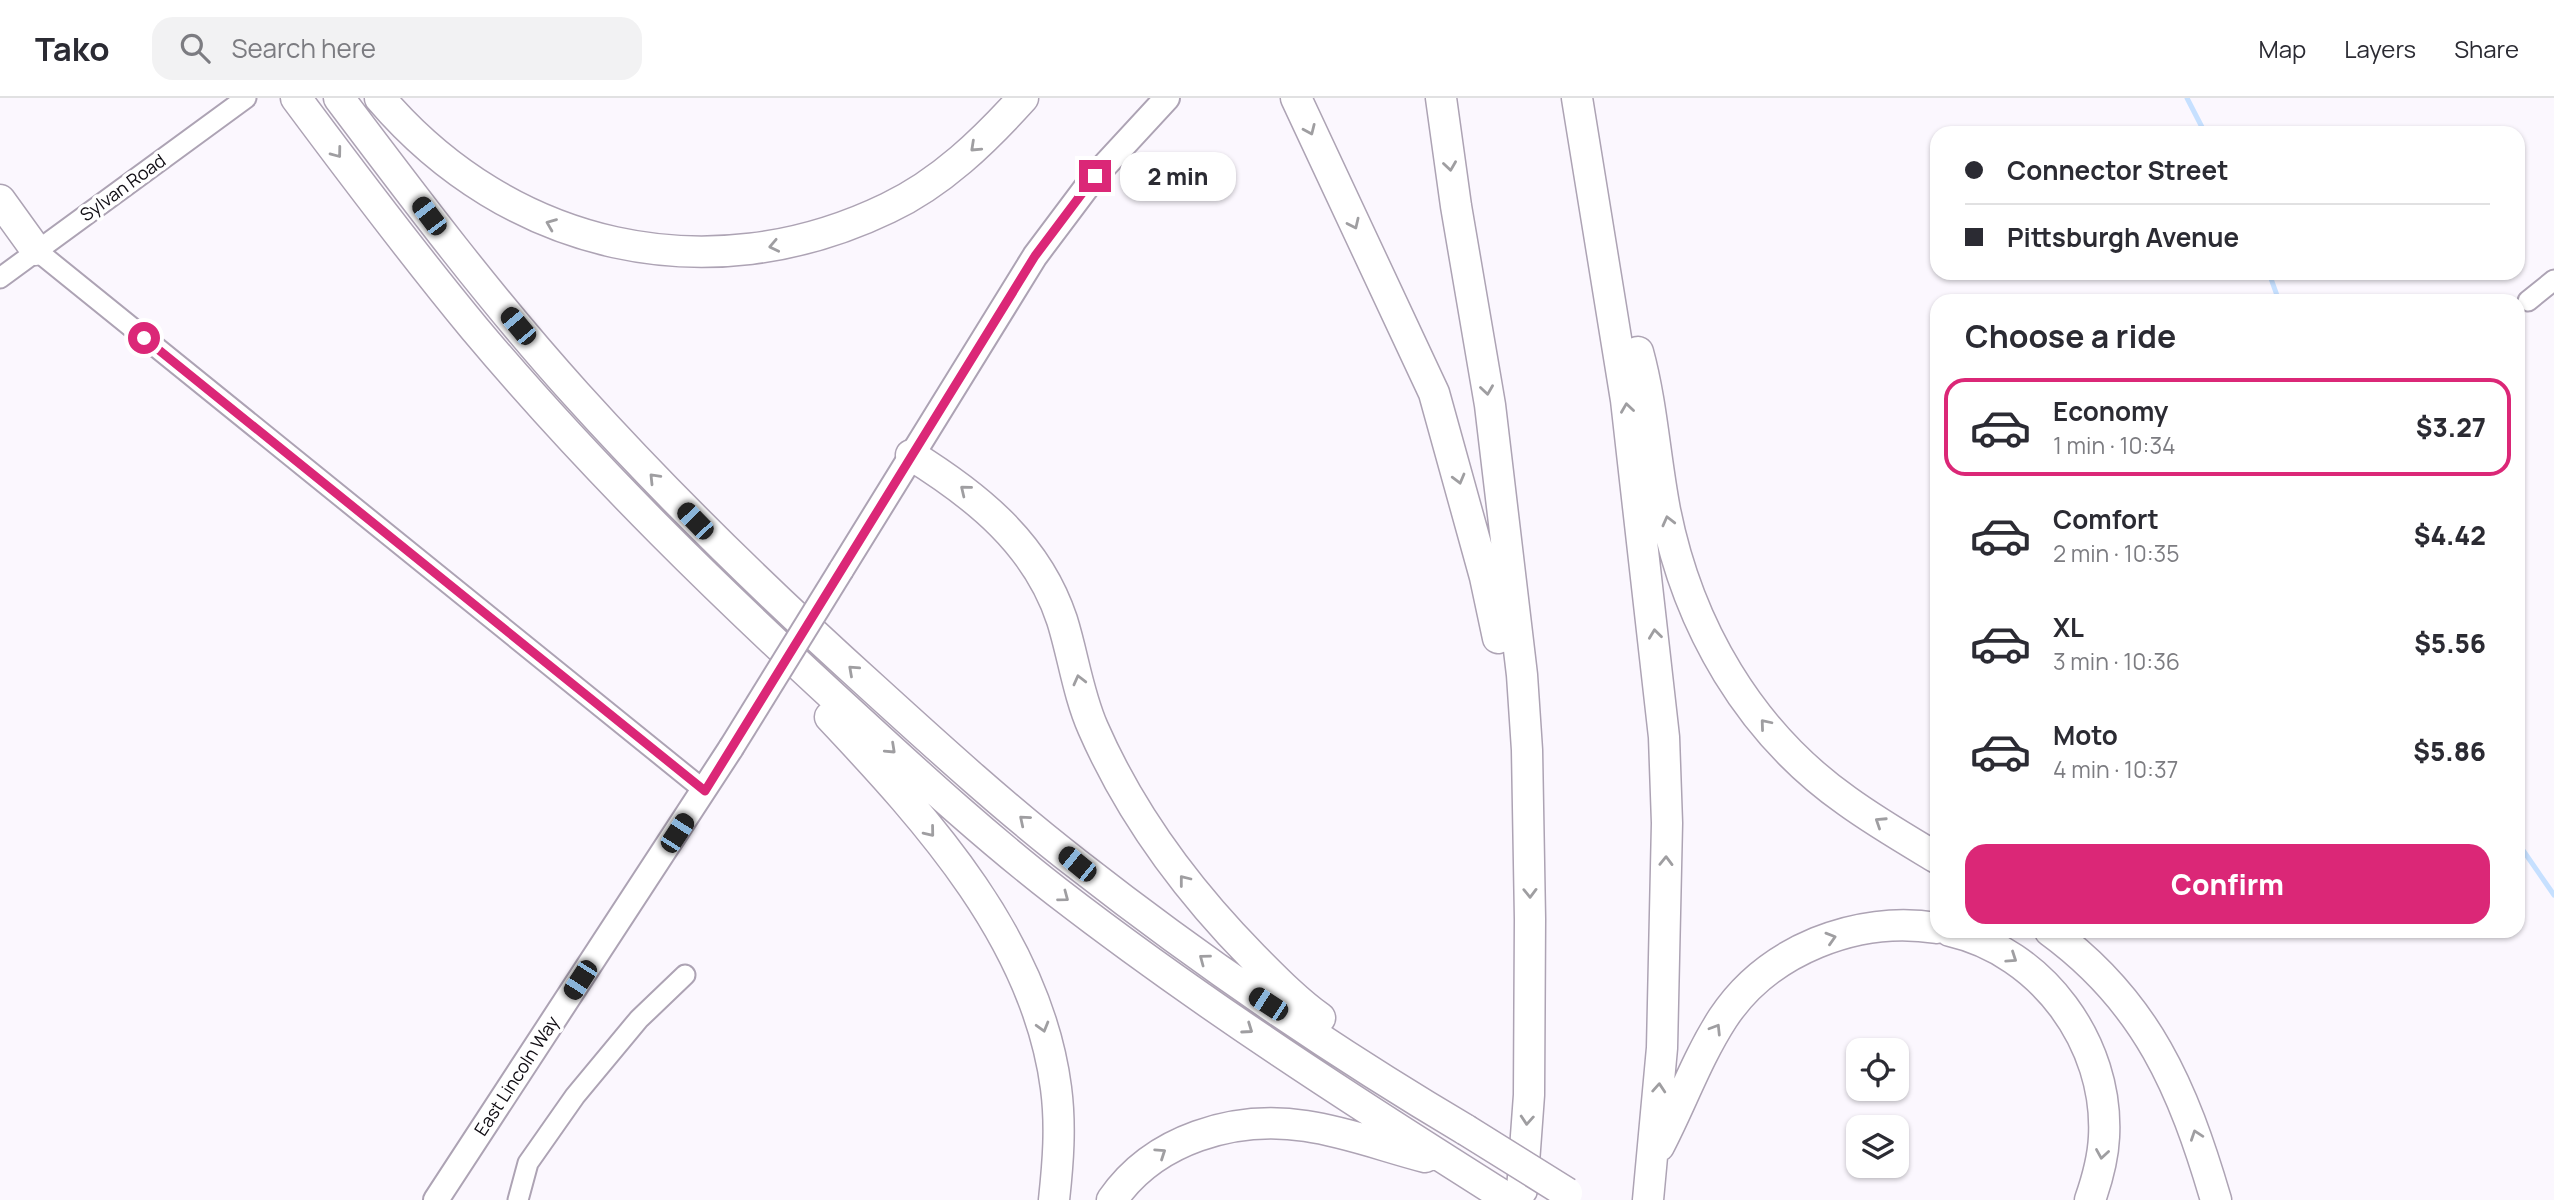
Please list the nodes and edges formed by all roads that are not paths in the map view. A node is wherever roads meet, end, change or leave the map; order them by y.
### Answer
1 (246, 98) edge
2 (296, 98) edge
3 (339, 98) edge
4 (380, 98) edge
5 (1023, 98) edge
6 (1167, 98) edge
7 (1296, 98) edge
8 (1441, 98) edge
9 (1577, 98) edge
10 (1584, 147) junction
11 (0, 200) edge
12 (36, 250) junction
13 (0, 278) edge
14 (2554, 281) edge
15 (2528, 301) dead end
16 (474, 329) junction
17 (912, 455) junction
18 (705, 791) junction
19 (1529, 825) junction
20 (1930, 854) edge
21 (1930, 928) edge
22 (1969, 938) edge
23 (2058, 938) edge
24 (685, 975) dead end
25 (1430, 1109) junction
26 (1654, 1156) junction
27 (1457, 1167) junction
28 (1575, 1198) edge
29 (436, 1200) edge
30 (518, 1200) edge
31 (1054, 1200) edge
32 (1112, 1200) edge
33 (1510, 1200) edge
34 (1521, 1200) edge
35 (1648, 1200) edge
36 (2090, 1200) edge
37 (2216, 1200) edge

1 - 12 street, Sylvan Road
2 -> 16 highway
25 -> 3 highway
5 -> 4 highway
6 - 17 main road, East Lincoln Way
7 -> 19 highway
8 -> 19 highway
9 - 10 highway
20 -> 10 highway
26 -> 10 highway
11 - 12 highway
12 - 13 street, Sylvan Road
12 - 18 street
14 - 15 street
16 -> 27 highway
16 -> 31 highway
17 - 18 main road, East Lincoln Way, bridge
25 -> 17 highway
18 - 29 main road, East Lincoln Way
19 -> 34 highway
26 -> 21 highway
22 -> 36 highway
37 -> 23 highway
24 - 30 street
25 - 28 highway, bridge
26 - 35 highway
32 -> 27 highway
27 - 33 highway

